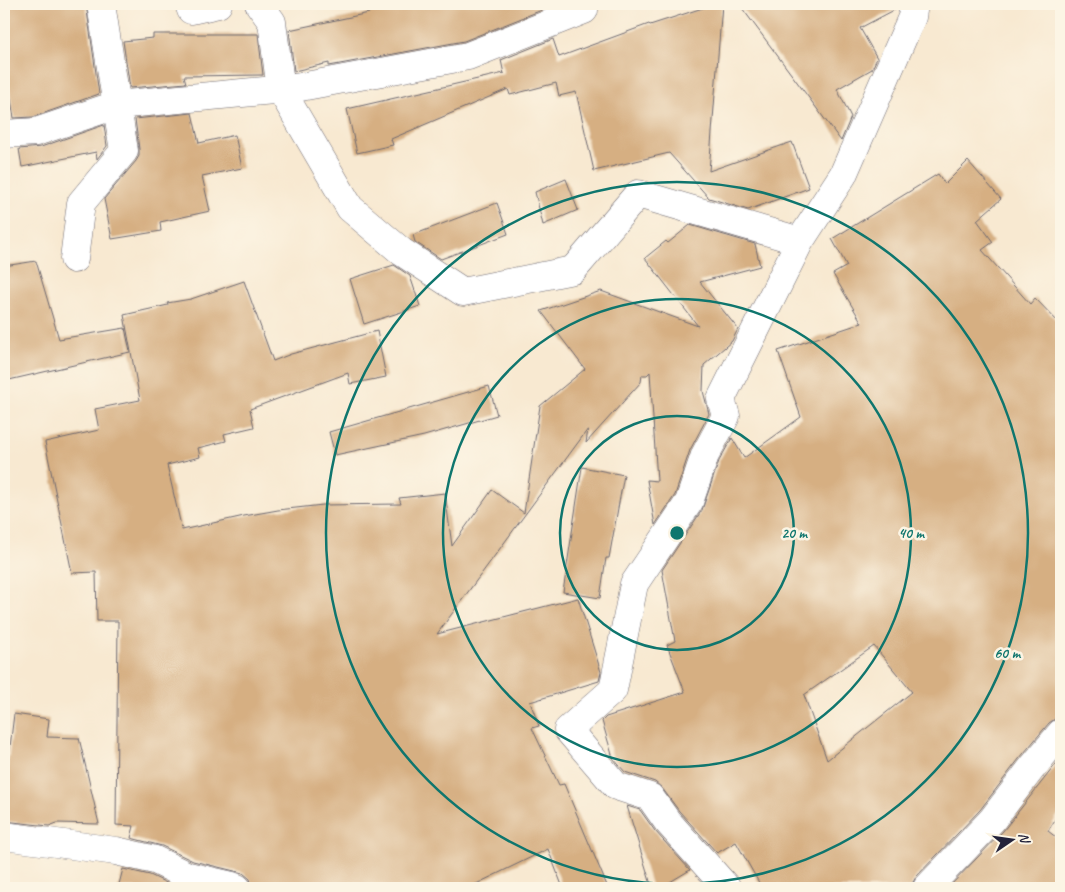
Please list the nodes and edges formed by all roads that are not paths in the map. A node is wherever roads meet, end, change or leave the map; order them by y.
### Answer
1 (101, 4) edge
2 (190, 4) edge
3 (218, 4) edge
4 (259, 4) edge
5 (914, 4) edge
6 (584, 10) dead end
7 (281, 90) junction
8 (116, 105) junction
9 (4, 134) edge
10 (800, 241) junction
11 (74, 259) dead end
12 (1061, 733) edge
13 (4, 836) edge
14 (237, 888) edge
15 (727, 888) edge
16 (927, 888) edge

1 - 8 street
2 - 3 street
4 - 7 street
5 - 10 street
6 - 7 street
7 - 8 street
7 - 10 street
8 - 9 street
8 - 11 street
10 - 15 street
12 - 16 street
13 - 14 street

